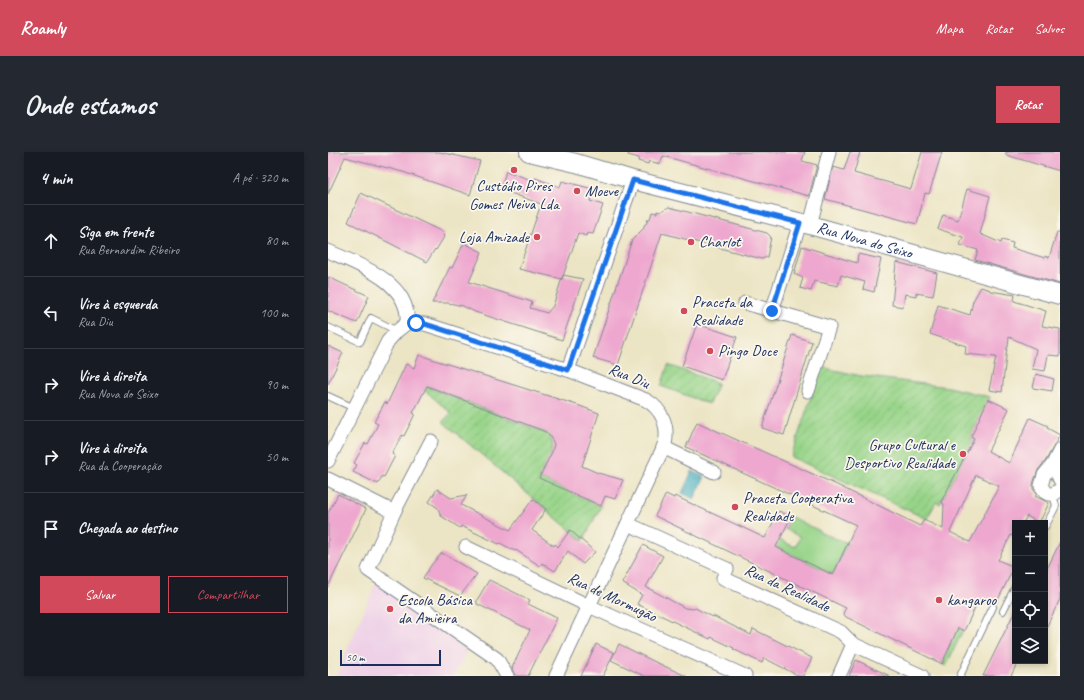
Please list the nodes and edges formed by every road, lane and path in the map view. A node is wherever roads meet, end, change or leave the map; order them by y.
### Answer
1 (529, 152) edge
2 (829, 152) edge
3 (577, 158) edge
4 (633, 180) junction
5 (805, 224) junction
6 (328, 250) edge
7 (1060, 295) edge
8 (745, 303) dead end
9 (772, 311) junction
10 (328, 327) edge
11 (402, 327) junction
12 (568, 370) junction
13 (808, 391) dead end
14 (328, 396) edge
15 (354, 408) junction
16 (431, 441) dead end
17 (663, 447) junction
18 (1060, 450) edge
19 (328, 461) edge
20 (1054, 464) junction
21 (714, 472) dead end
22 (328, 479) edge
23 (1060, 480) edge
24 (1057, 491) edge
25 (394, 512) junction
26 (1048, 521) edge
27 (628, 524) junction
28 (466, 547) dead end
29 (1012, 592) edge
30 (589, 606) junction
31 (993, 607) dead end
32 (1003, 611) dead end
33 (853, 644) junction
34 (507, 676) edge
35 (556, 676) edge
36 (745, 676) edge
37 (839, 676) edge
38 (922, 676) edge
39 (960, 676) edge

1 - 3 main road, Rua Nova do Seixo
2 - 5 street
3 - 4 main road, Rua Nova do Seixo
4 - 5 main road, Rua Nova do Seixo
4 - 12 street
5 - 7 main road, Rua Nova do Seixo
5 - 9 street
6 - 11 street
8 - 9 street
9 - 13 street
10 - 11 lane
11 - 12 street, Rua Diu
11 - 15 street
12 - 17 street, Rua Diu
14 - 15 lane
15 - 19 street
16 - 25 street
17 - 21 street
17 - 27 street, Rua Diu
18 - 20 street
20 - 23 street
20 - 24 street
22 - 25 street
24 - 26 lane
25 - 34 street
27 - 30 street, Rua Diu
27 - 33 street, Rua da Realidade
28 - 30 street, Rua de Mormugão
29 - 32 lane
30 - 35 street, Rua Diu
30 - 36 street, Rua de Mormugão
31 - 39 lane
33 - 37 street
33 - 38 street, Rua da Realidade

